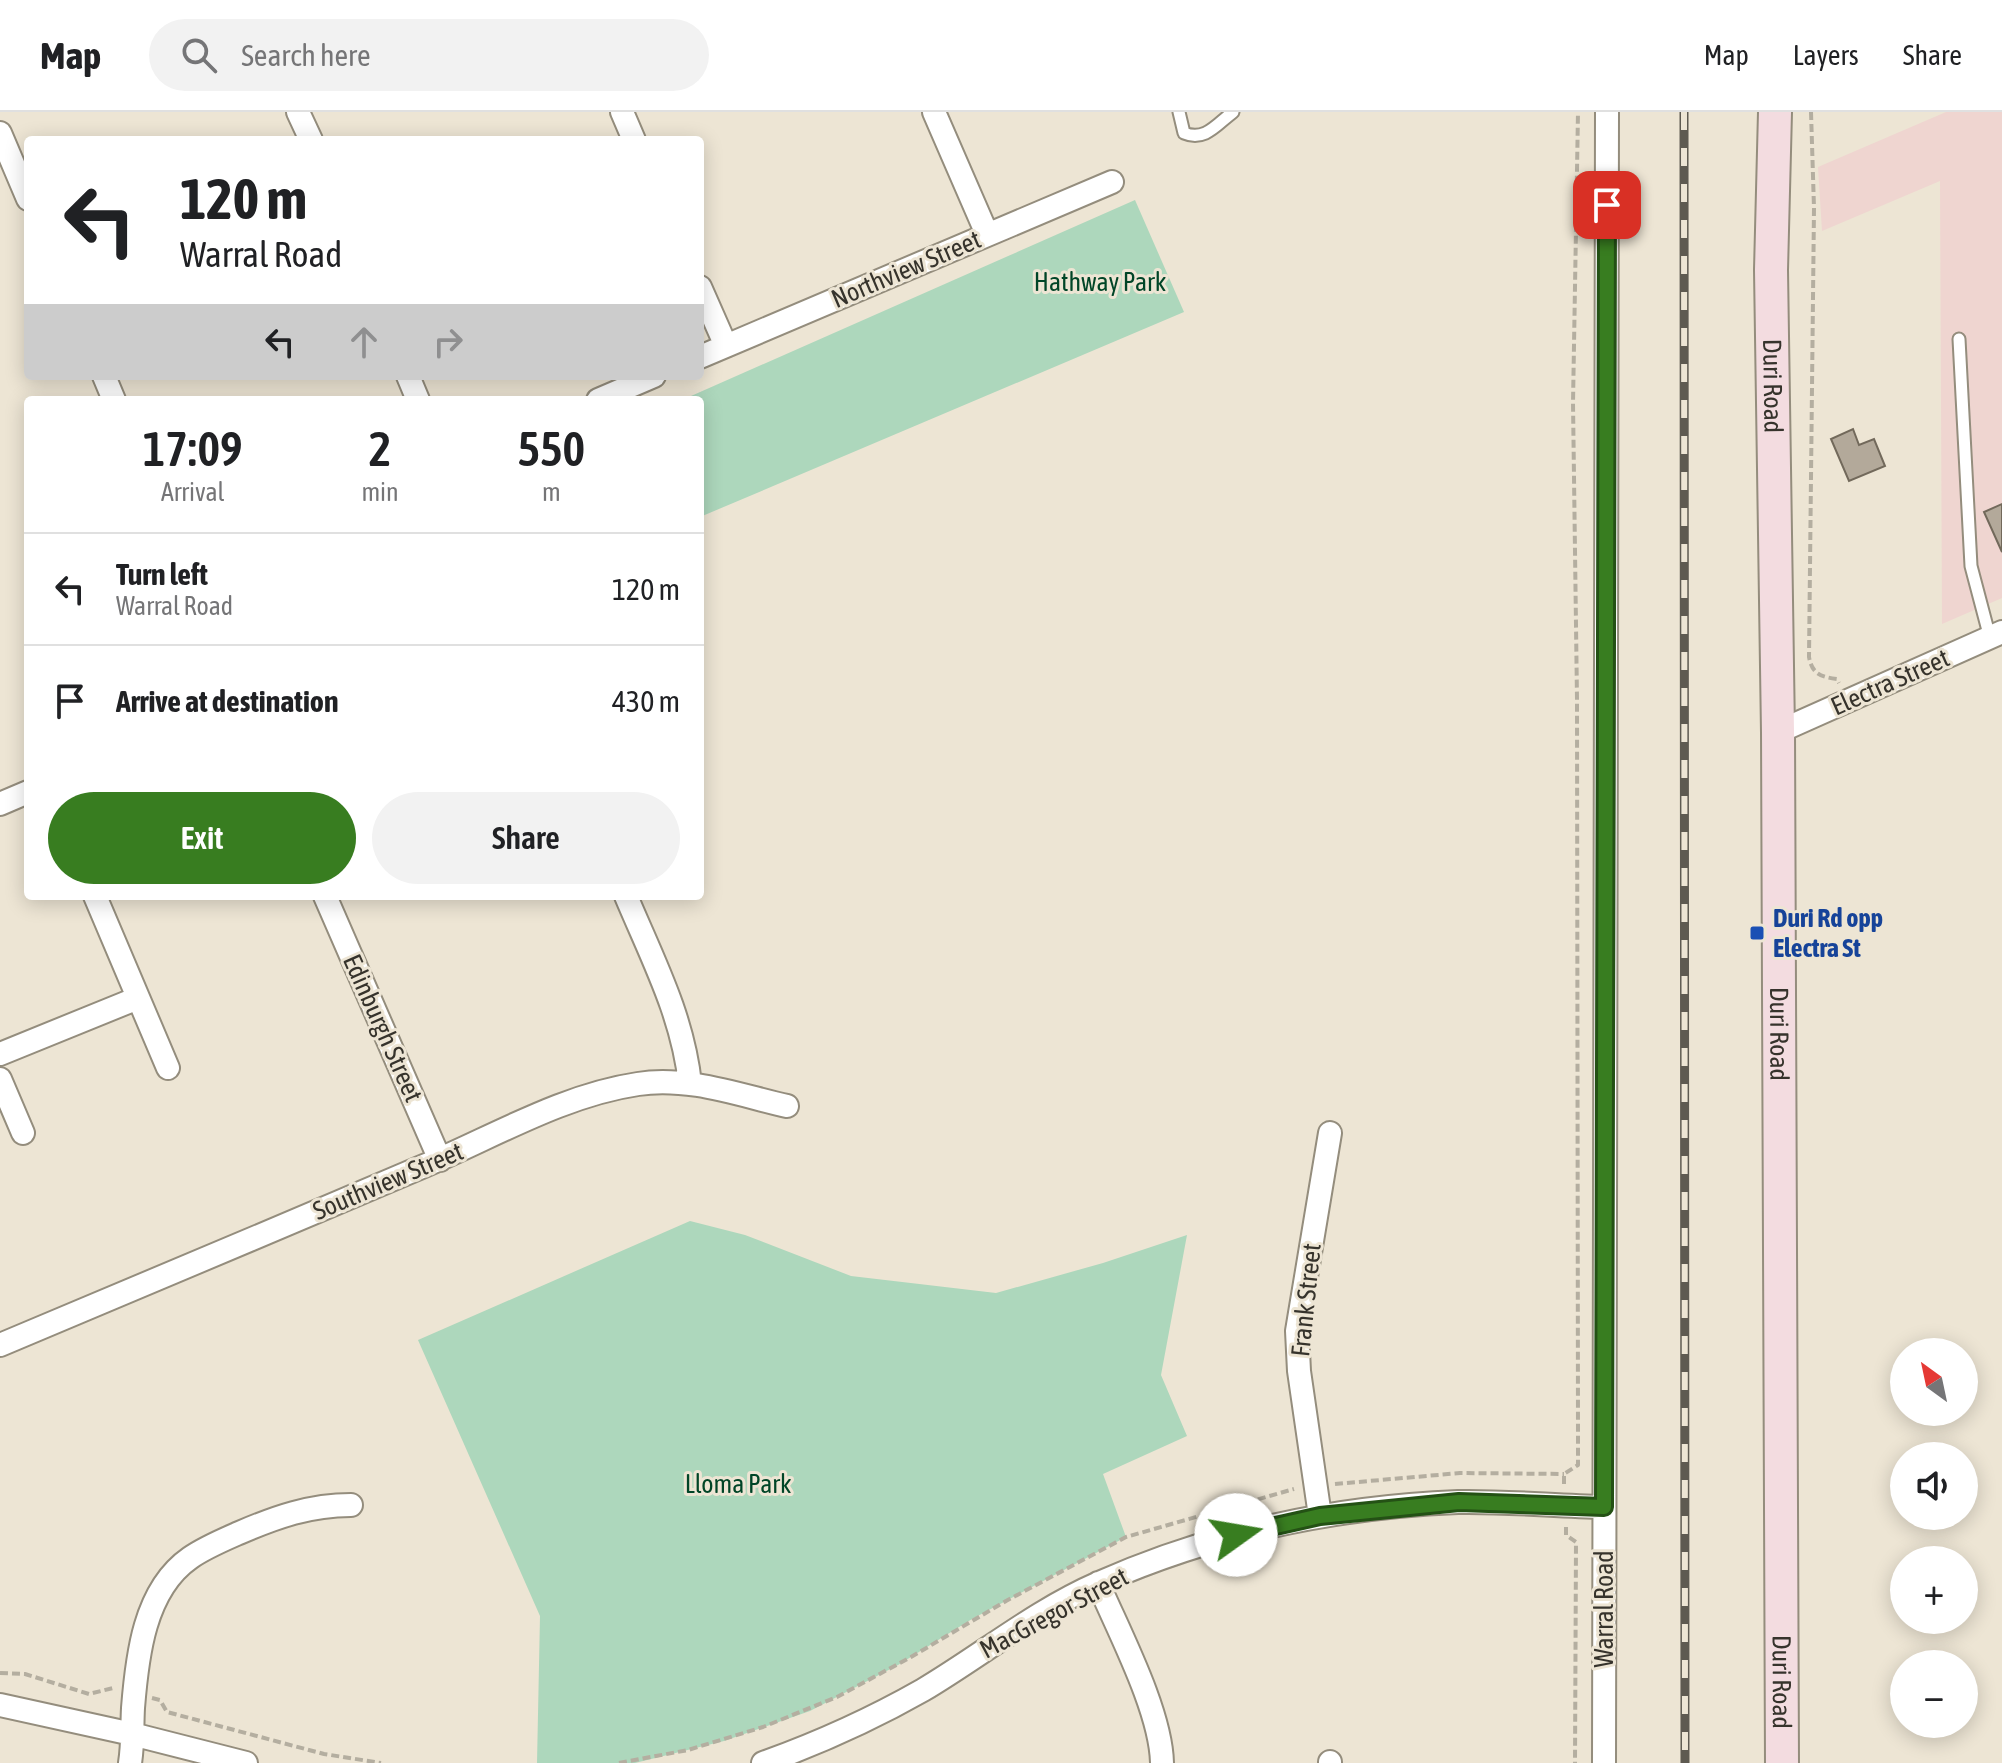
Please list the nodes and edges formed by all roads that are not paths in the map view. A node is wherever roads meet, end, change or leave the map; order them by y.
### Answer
1 (298, 112) edge
2 (622, 112) edge
3 (934, 112) edge
4 (1179, 112) edge
5 (1233, 112) edge
6 (1607, 112) edge
7 (1775, 112) edge
8 (0, 133) edge
9 (309, 136) edge
10 (632, 136) edge
11 (1112, 182) dead end
12 (24, 190) edge
13 (987, 234) junction
14 (704, 296) edge
15 (1959, 339) dead end
16 (726, 346) junction
17 (704, 355) edge
18 (645, 380) edge
19 (607, 396) edge
20 (1996, 635) edge
21 (1778, 732) junction
22 (24, 794) edge
23 (0, 804) edge
24 (97, 900) edge
25 (327, 900) edge
26 (628, 900) edge
27 (138, 998) junction
28 (0, 1054) edge
29 (168, 1068) dead end
30 (0, 1079) edge
31 (690, 1084) junction
32 (787, 1106) dead end
33 (23, 1133) dead end
34 (1330, 1133) dead end
35 (440, 1160) junction
36 (0, 1345) edge
37 (351, 1505) dead end
38 (1604, 1507) junction
39 (1320, 1516) junction
40 (1098, 1583) junction
41 (0, 1705) edge
42 (132, 1734) junction
43 (130, 1763) edge
44 (246, 1763) edge
45 (763, 1763) edge
46 (1162, 1763) edge
47 (1604, 1763) edge
48 (1782, 1763) edge

1 - 9 street
2 - 10 street
3 - 13 street
4 - 5 lane
6 - 38 street, Warral Road
7 - 21 main road, Duri Road
8 - 12 street
11 - 13 street, Northview Street
13 - 16 street, Northview Street
14 - 16 street
15 - 20 lane
16 - 17 street, Northview Street
18 - 19 street
20 - 21 street, Electra Street
21 - 48 main road, Duri Road
22 - 23 street
24 - 27 street
25 - 35 street, Edinburgh Street
26 - 31 street
27 - 28 street
27 - 29 street
30 - 33 street
31 - 32 street, Southview Street
31 - 35 street, Southview Street
34 - 39 street, Frank Street
35 - 36 street, Southview Street
37 - 42 street
38 - 39 street, MacGregor Street
38 - 47 street, Warral Road
39 - 40 street, MacGregor Street
40 - 45 street, MacGregor Street
40 - 46 street
41 - 42 street
42 - 43 street
42 - 44 street

